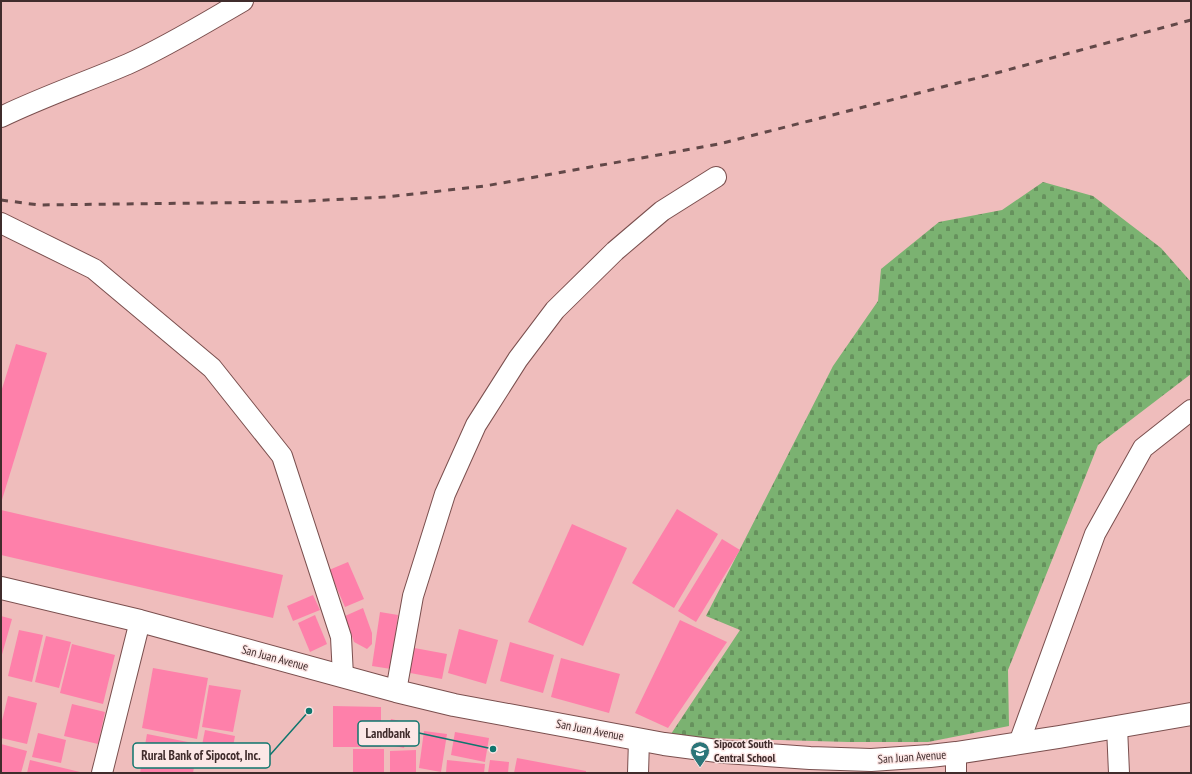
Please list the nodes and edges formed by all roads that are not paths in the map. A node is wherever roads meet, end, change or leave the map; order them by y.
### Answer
1 (243, 1) edge
2 (1, 117) edge
3 (716, 177) dead end
4 (1, 223) edge
5 (1191, 410) edge
6 (1, 588) edge
7 (140, 621) junction
8 (343, 676) junction
9 (396, 691) junction
10 (1191, 714) edge
11 (1117, 727) junction
12 (639, 740) junction
13 (1019, 743) junction
14 (956, 763) edge
15 (102, 773) edge
16 (638, 773) edge
17 (1119, 773) edge

1 - 2 street
3 - 9 street
4 - 8 street
5 - 13 street
6 - 7 highway, San Juan Avenue
7 - 8 highway, San Juan Avenue
7 - 15 street
8 - 9 highway, San Juan Avenue
9 - 12 highway, San Juan Avenue
10 - 11 highway, San Juan Avenue
11 - 13 highway, San Juan Avenue
11 - 17 street
12 - 14 highway, San Juan Avenue
12 - 16 street
13 - 14 highway, San Juan Avenue

